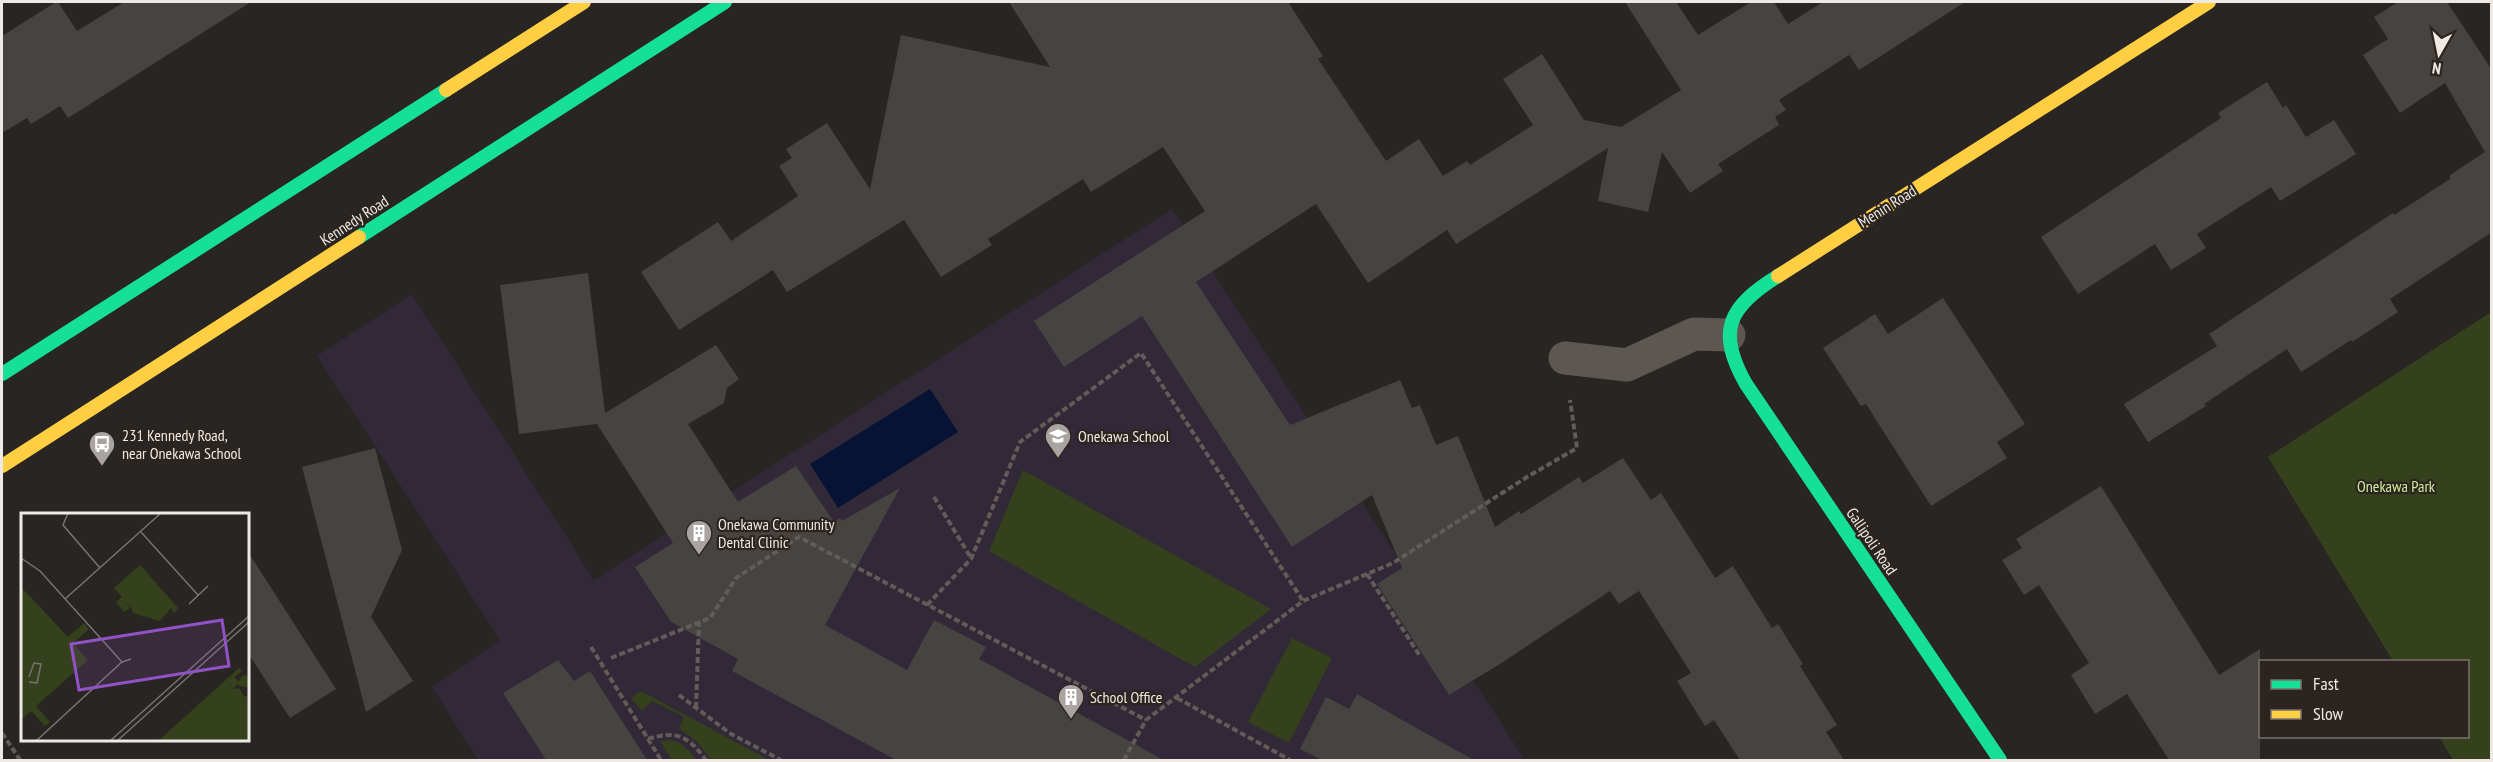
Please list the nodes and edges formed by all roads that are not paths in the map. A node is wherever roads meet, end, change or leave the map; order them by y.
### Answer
1 (584, 2) edge
2 (725, 2) edge
3 (2209, 2) edge
4 (1729, 335) junction
5 (1565, 358) road end
6 (2, 374) edge
7 (2, 466) edge
8 (2000, 760) edge

1 - 6 main road
2 - 7 main road, Kennedy Road
3 - 4 main road, Menin Road
4 - 5 street
4 - 8 main road, Gallipoli Road

